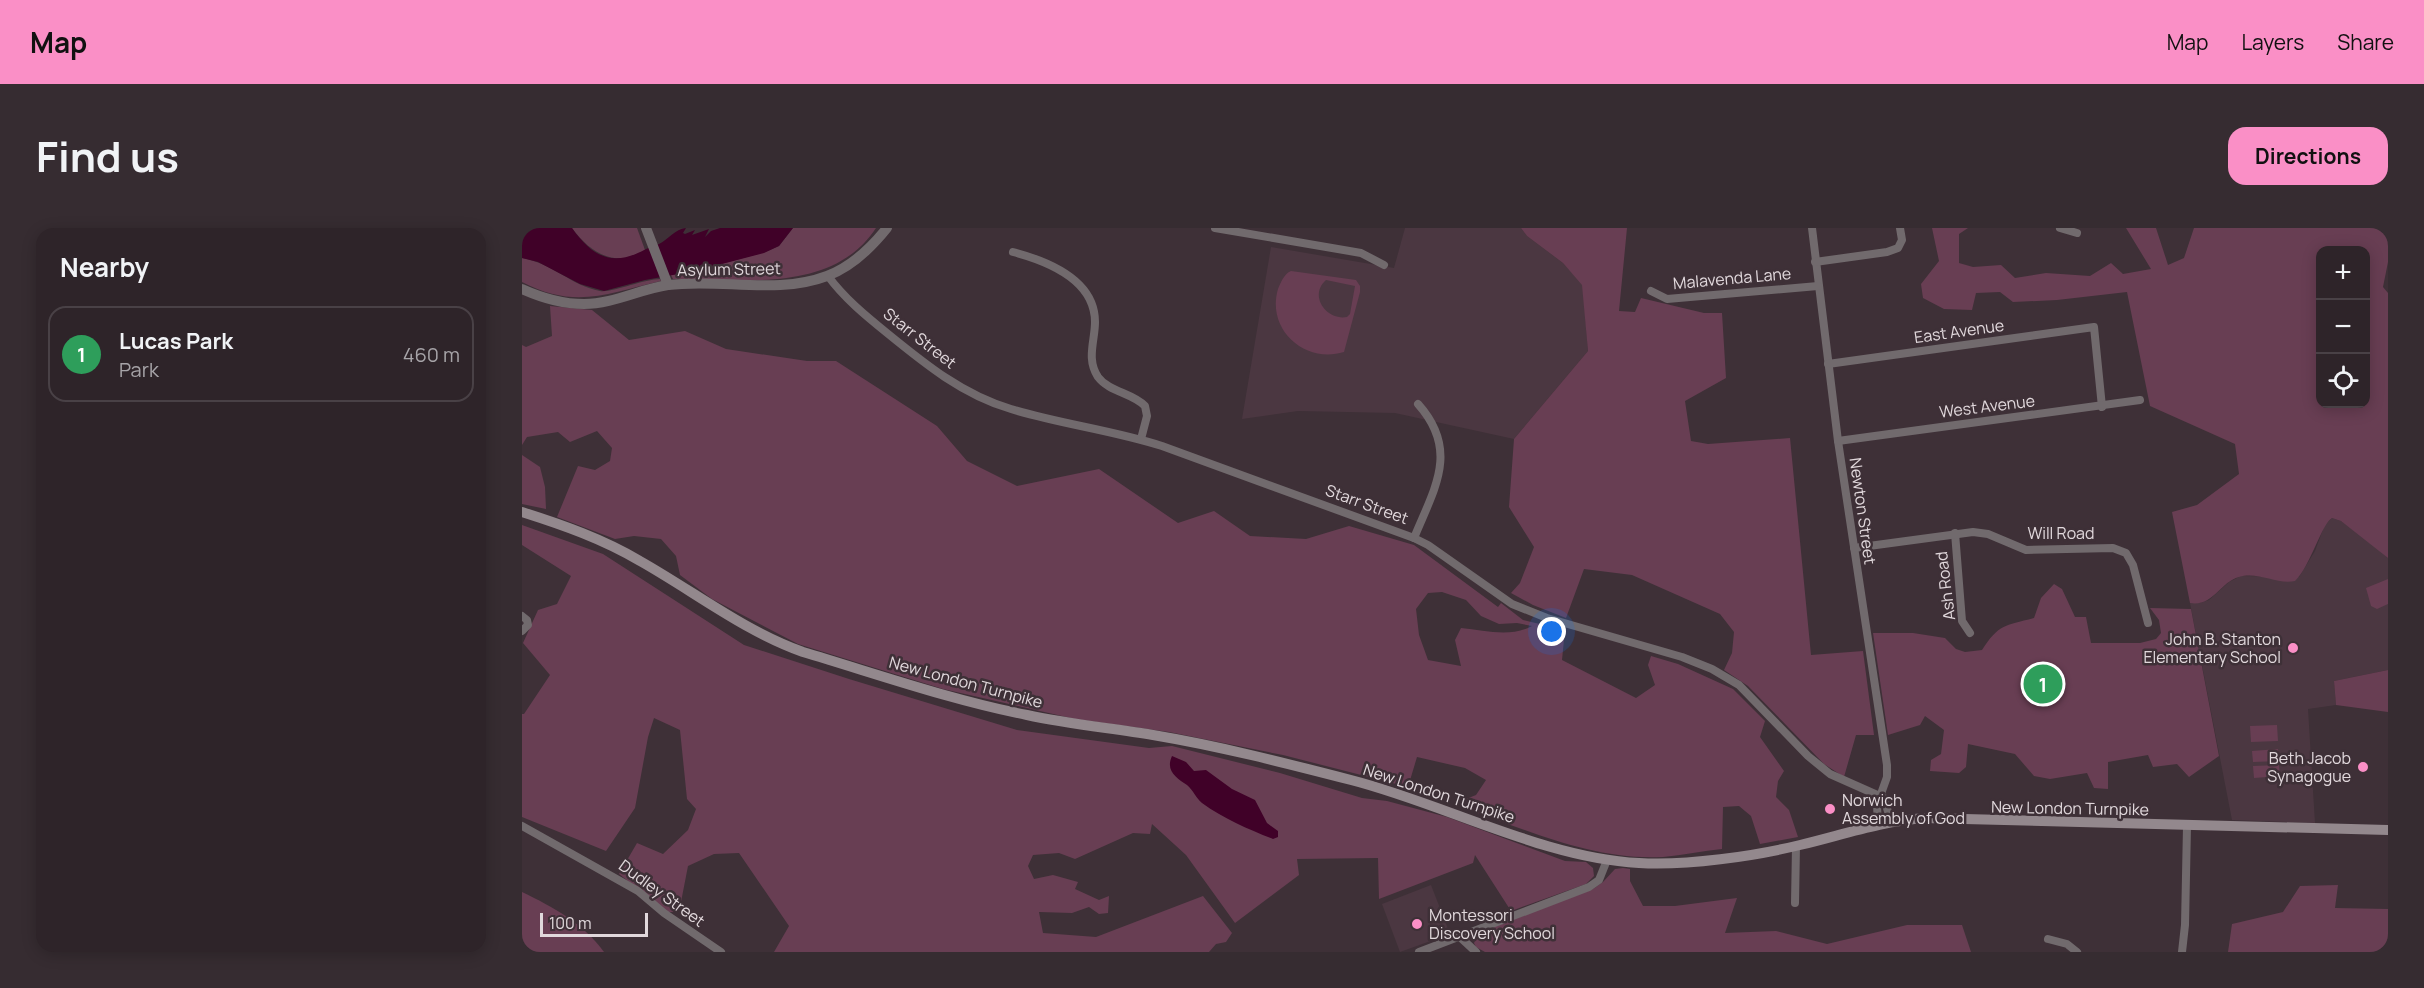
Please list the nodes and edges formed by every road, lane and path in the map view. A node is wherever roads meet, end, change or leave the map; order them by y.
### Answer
1 (646, 228) edge
2 (887, 228) edge
3 (1215, 228) edge
4 (1812, 228) edge
5 (1900, 228) edge
6 (2060, 228) edge
7 (1233, 230) edge
8 (2078, 233) dead end
9 (1013, 252) dead end
10 (1815, 262) junction
11 (1384, 265) dead end
12 (828, 276) junction
13 (666, 281) junction
14 (1818, 286) junction
15 (522, 289) edge
16 (1651, 291) dead end
17 (1828, 364) junction
18 (2140, 400) dead end
19 (1418, 404) dead end
20 (2102, 406) junction
21 (1141, 439) junction
22 (1838, 441) junction
23 (522, 512) edge
24 (1954, 533) junction
25 (1414, 538) junction
26 (1854, 548) junction
27 (522, 616) edge
28 (2148, 623) dead end
29 (522, 631) edge
30 (1970, 633) dead end
31 (1879, 796) junction
32 (1892, 822) junction
33 (1878, 825) junction
34 (522, 826) edge
35 (2187, 826) junction
36 (2388, 830) edge
37 (1796, 846) junction
38 (1607, 860) junction
39 (1795, 903) dead end
40 (1461, 938) junction
41 (2048, 939) dead end
42 (721, 952) edge
43 (1419, 952) edge
44 (1476, 952) edge
45 (2077, 952) edge
46 (2182, 952) edge

1 - 13 street
2 - 12 street, Asylum Street
3 - 7 street
4 - 10 street, Newton Street
5 - 10 street
6 - 8 street
7 - 11 street
9 - 21 street
10 - 14 street, Newton Street
12 - 13 street, Asylum Street
12 - 21 street, Starr Street
13 - 15 street, Asylum Street
14 - 16 street, Malavenda Lane
14 - 17 street, Newton Street
17 - 20 street, East Avenue
17 - 22 street, Newton Street
18 - 20 street, West Avenue
19 - 25 street
20 - 22 street, West Avenue
21 - 25 street, Starr Street
22 - 26 street, Newton Street
23 - 38 main road, New London Turnpike
24 - 26 street, Will Road
24 - 28 street, Will Road
24 - 30 street, Ash Road
25 - 31 street, Starr Street
26 - 31 street, Newton Street
27 - 29 street
31 - 32 street
31 - 33 street
32 - 33 main road, New London Turnpike
32 - 35 main road, New London Turnpike
33 - 37 main road, New London Turnpike
34 - 42 street, Dudley Street
35 - 36 main road, New London Turnpike
35 - 46 street
37 - 38 main road, New London Turnpike
37 - 39 street
38 - 40 street
40 - 43 street
40 - 44 street
41 - 45 street

